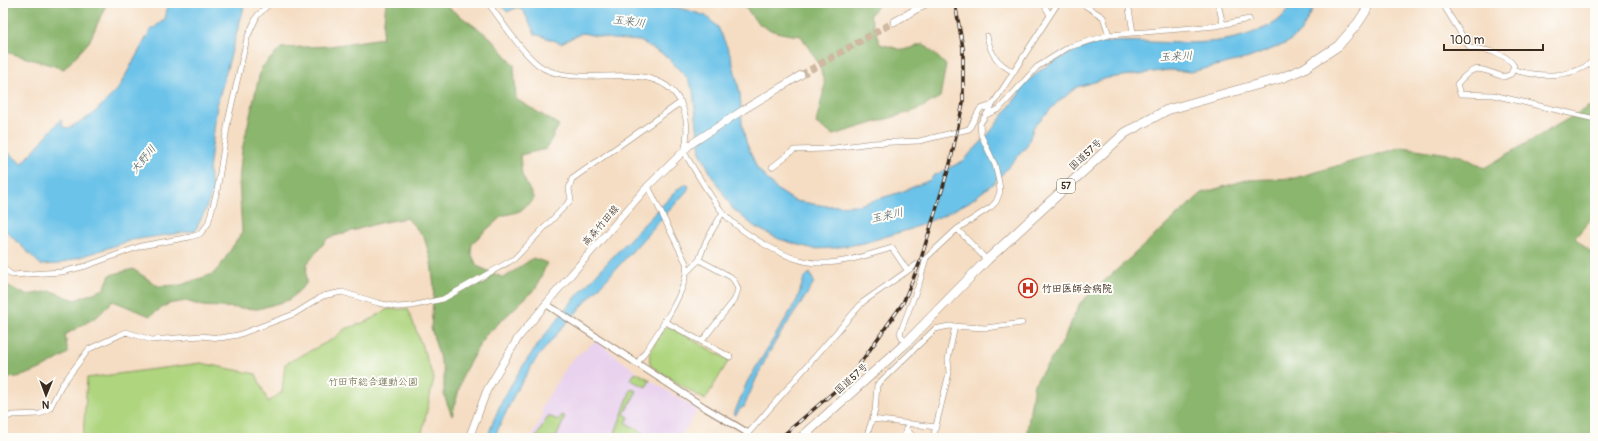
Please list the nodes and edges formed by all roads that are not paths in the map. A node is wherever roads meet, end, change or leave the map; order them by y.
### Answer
1 (270, 3) edge
2 (488, 3) edge
3 (927, 3) edge
4 (1043, 3) edge
5 (1058, 3) edge
6 (1081, 3) edge
7 (1128, 3) edge
8 (1218, 3) edge
9 (1371, 3) edge
10 (1442, 3) edge
11 (1050, 15) junction
12 (1249, 19) dead end
13 (894, 22) tunnel mouth
14 (1223, 24) junction
15 (1133, 32) junction
16 (1109, 35) junction
17 (987, 36) dead end
18 (1595, 59) edge
19 (1514, 70) junction
20 (1013, 72) junction
21 (801, 75) tunnel mouth
22 (681, 102) junction
23 (992, 105) junction
24 (986, 115) junction
25 (1595, 119) edge
26 (684, 152) junction
27 (772, 167) dead end
28 (648, 186) junction
29 (723, 212) junction
30 (957, 229) junction
31 (926, 258) junction
32 (699, 260) junction
33 (987, 260) junction
34 (3, 268) edge
35 (907, 270) junction
36 (688, 271) junction
37 (546, 304) junction
38 (664, 321) junction
39 (1022, 323) dead end
40 (955, 326) junction
41 (702, 341) junction
42 (905, 344) junction
43 (730, 357) dead end
44 (637, 364) junction
45 (3, 419) edge
46 (872, 419) junction
47 (906, 427) junction
48 (936, 427) junction
49 (746, 436) edge
50 (469, 438) edge
51 (801, 438) edge
52 (866, 438) edge
53 (904, 438) edge
54 (915, 438) edge
55 (933, 438) edge

1 - 34 street
2 - 22 street
3 - 13 main road
4 - 11 street
5 - 11 street
6 - 16 street
7 - 15 street
8 - 14 street
9 - 33 highway, 国道57号 / 57
10 - 19 street
11 - 20 street
12 - 14 street
14 - 15 street
15 - 16 street
16 - 24 street
17 - 20 street
18 - 19 street
19 - 25 street
20 - 23 street
21 - 26 main road, 高森竹田線
22 - 26 street
22 - 45 street
23 - 24 street
23 - 27 street
24 - 30 street
26 - 28 main road, 高森竹田線
26 - 29 street
28 - 36 street
28 - 37 main road, 高森竹田線
29 - 32 street
29 - 35 street
30 - 31 street
30 - 33 street
31 - 35 street
31 - 42 street
32 - 36 street
32 - 41 street
33 - 42 highway, 国道57号 / 57
35 - 49 street
36 - 38 street
37 - 44 street
37 - 50 main road, 高森竹田線
38 - 41 street
38 - 44 street
39 - 40 street
40 - 46 street
40 - 48 street
41 - 43 street
42 - 51 highway, 国道57号 / 57
44 - 49 street
46 - 47 street
46 - 52 street
47 - 48 street
47 - 53 street
47 - 54 street
48 - 55 street

